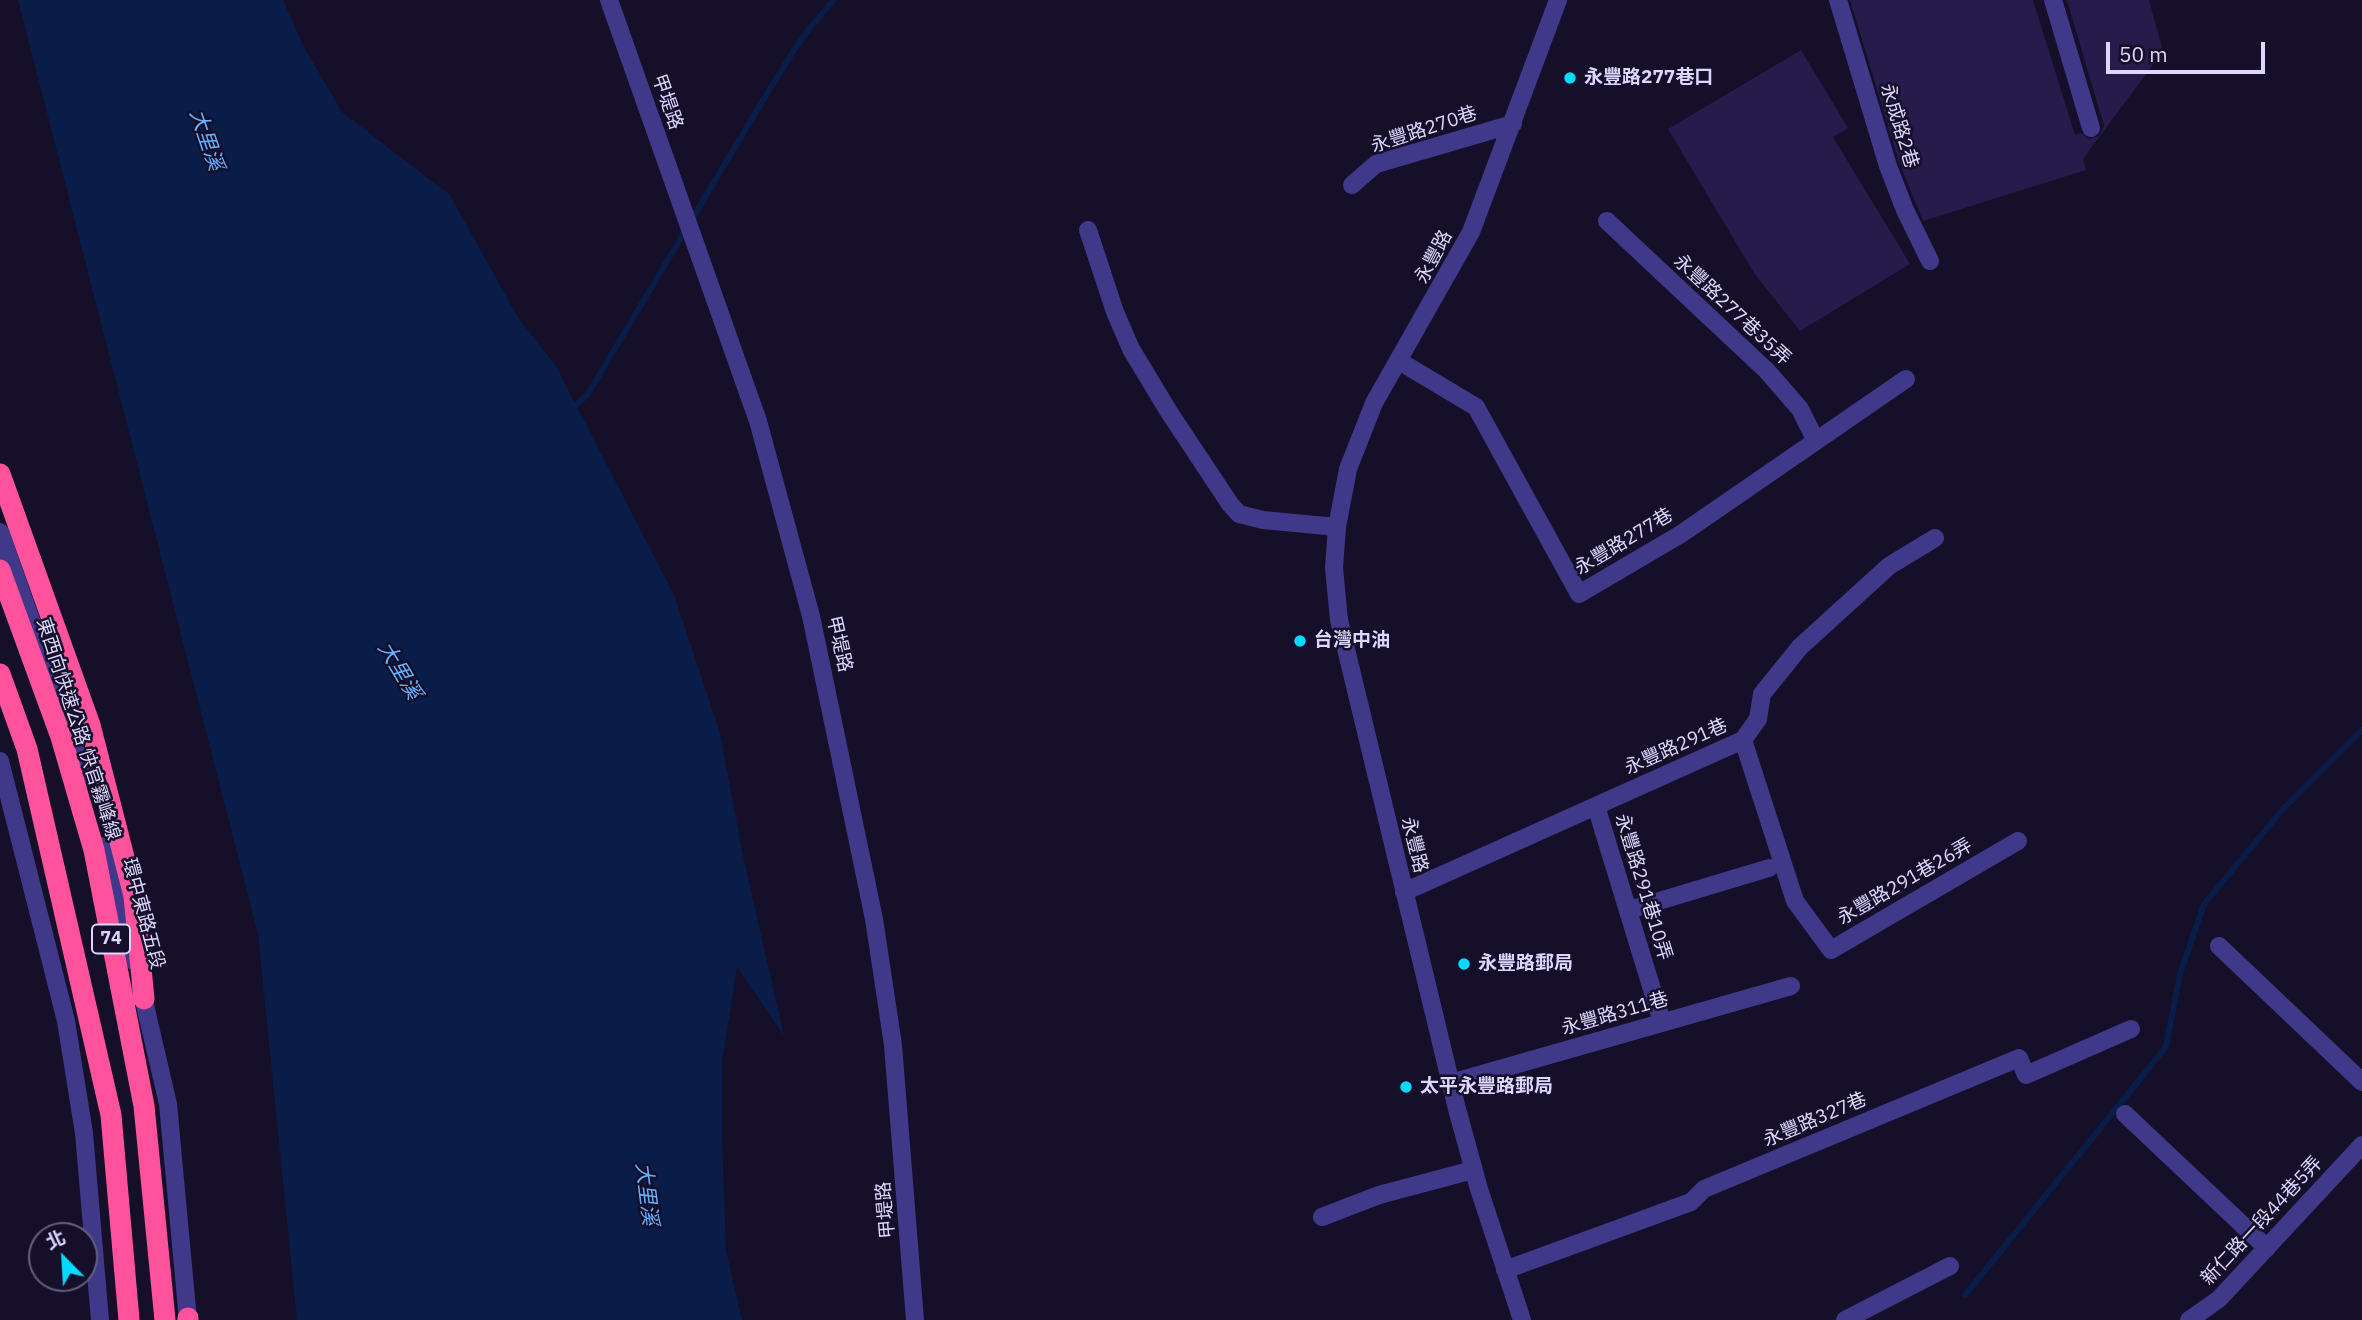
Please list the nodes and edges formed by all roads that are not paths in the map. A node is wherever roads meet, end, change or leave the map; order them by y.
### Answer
1 (1558, 0) edge
2 (1838, 0) edge
3 (2053, 0) edge
4 (612, 1) edge
5 (1513, 124) junction
6 (2091, 128) dead end
7 (1352, 185) dead end
8 (1607, 221) dead end
9 (1088, 230) dead end
10 (1930, 261) dead end
11 (1399, 361) junction
12 (1906, 379) dead end
13 (1816, 441) junction
14 (0, 474) edge
15 (1337, 527) junction
16 (0, 532) edge
17 (1935, 538) dead end
18 (0, 570) edge
19 (0, 674) edge
20 (1743, 740) junction
21 (0, 761) edge
22 (1596, 806) junction
23 (2018, 841) dead end
24 (1769, 868) dead end
25 (1404, 892) junction
26 (1629, 910) junction
27 (2220, 946) dead end
28 (1791, 986) dead end
29 (144, 999) junction
30 (1662, 1022) junction
31 (2131, 1029) dead end
32 (2362, 1082) edge
33 (1451, 1083) junction
34 (2124, 1114) dead end
35 (2362, 1145) edge
36 (1474, 1170) junction
37 (1322, 1217) dead end
38 (2266, 1248) junction
39 (1950, 1266) dead end
40 (1505, 1270) junction
41 (188, 1319) edge
42 (100, 1320) edge
43 (129, 1320) edge
44 (165, 1320) edge
45 (915, 1320) edge
46 (1522, 1320) edge
47 (1845, 1320) edge
48 (2189, 1320) edge

1 - 5 street, 永豐路
2 - 10 street, 永成路2巷
3 - 6 street
4 - 45 street, 甲堤路
5 - 7 street, 永豐路270巷
5 - 11 street, 永豐路
8 - 13 street, 永豐路277巷35弄
9 - 15 street
11 - 13 street, 永豐路277巷
11 - 15 street, 永豐路
12 - 13 street, 永豐路277巷
14 - 29 highway
15 - 25 street, 永豐路
16 - 29 street, 環中東路五段
17 - 20 street, 永豐路291巷
18 - 44 highway, 東西向快速公路 快官霧峰線 / 74
19 - 43 highway, 74
20 - 22 street, 永豐路291巷
20 - 23 street, 永豐路291巷26弄
21 - 42 street
22 - 25 street, 永豐路291巷
22 - 26 street, 永豐路291巷10弄
24 - 26 street
25 - 33 street, 永豐路
26 - 30 street, 永豐路291巷10弄
27 - 32 street
28 - 30 street, 永豐路311巷
29 - 41 street, 環中東路五段
30 - 33 street, 永豐路311巷
31 - 40 street, 永豐路327巷
33 - 36 street, 永豐路
34 - 38 street
35 - 38 street, 新仁路一段44巷5弄
36 - 37 street
36 - 40 street, 永豐路
38 - 48 street, 新仁路一段44巷5弄
39 - 47 street
40 - 46 street, 永豐路

